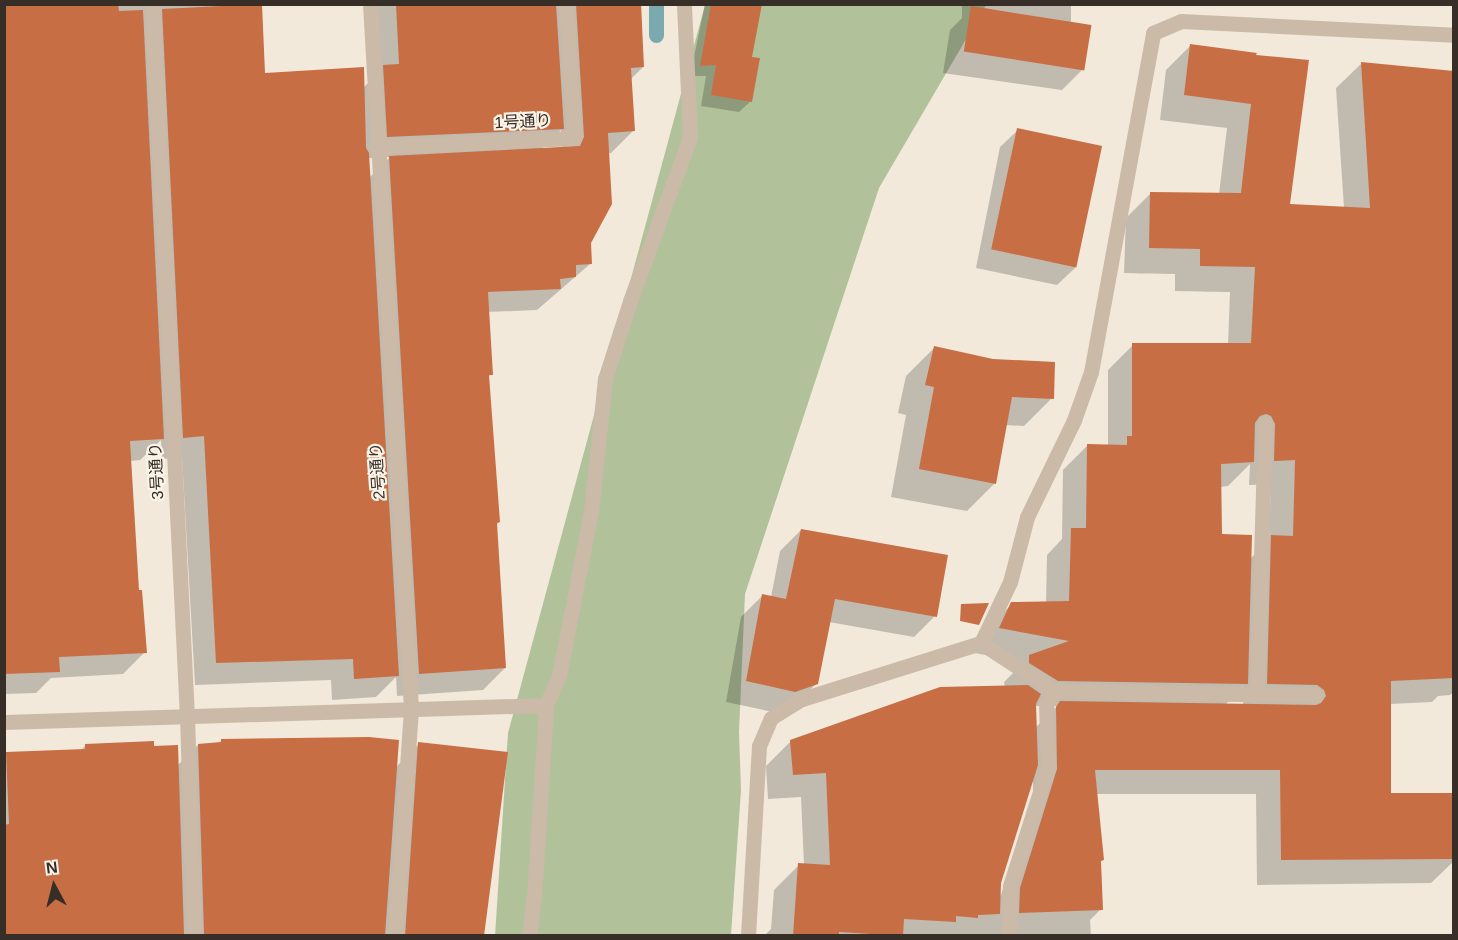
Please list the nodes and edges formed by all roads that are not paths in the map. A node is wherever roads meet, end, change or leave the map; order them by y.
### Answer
1 (152, 4) edge
2 (370, 4) edge
3 (566, 4) edge
4 (684, 4) edge
5 (1454, 35) edge
6 (376, 147) junction
7 (1265, 424) dead end
8 (981, 643) junction
9 (1055, 691) junction
10 (1257, 693) junction
11 (1316, 695) dead end
12 (546, 705) junction
13 (411, 709) junction
14 (187, 716) junction
15 (4, 722) edge
16 (194, 936) edge
17 (395, 936) edge
18 (529, 936) edge
19 (748, 936) edge
20 (1009, 936) edge

1 - 14 street, 3号通り
2 - 6 street, 2号通り
3 - 6 street, 1号通り
4 - 12 street
5 - 8 street
6 - 13 street, 2号通り
7 - 10 street
8 - 9 street
8 - 19 street
9 - 10 street
9 - 20 street
10 - 11 street
12 - 13 street
12 - 18 street
13 - 14 street
13 - 17 street, 2号通り
14 - 15 street
14 - 16 street, 3号通り

